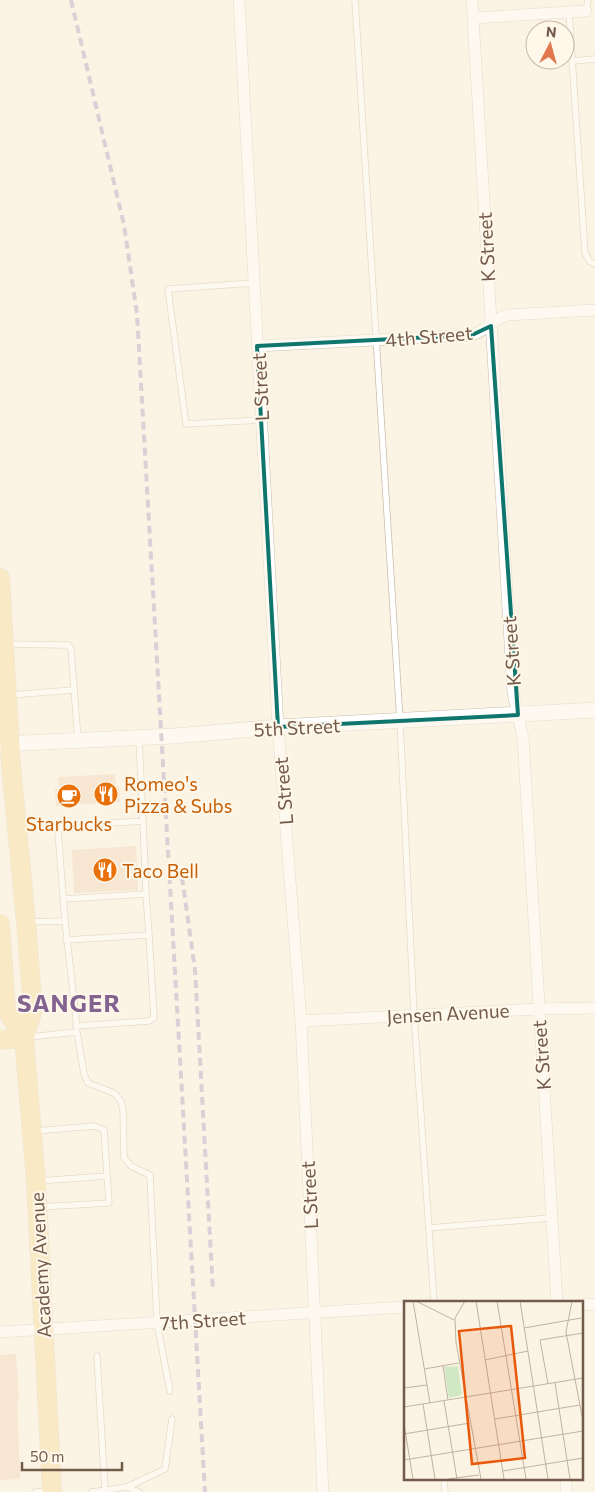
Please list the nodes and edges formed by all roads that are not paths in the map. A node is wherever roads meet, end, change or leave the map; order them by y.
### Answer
1 (239, 0) edge
2 (356, 0) edge
3 (472, 0) edge
4 (587, 6) edge
5 (569, 12) junction
6 (473, 18) junction
7 (570, 20) edge
8 (595, 59) edge
9 (575, 61) edge
10 (574, 70) edge
11 (595, 264) edge
12 (254, 283) junction
13 (595, 310) edge
14 (491, 326) junction
15 (377, 340) junction
16 (257, 346) junction
17 (262, 420) junction
18 (0, 578) edge
19 (1, 604) edge
20 (3, 644) junction
21 (74, 690) junction
22 (7, 695) junction
23 (595, 710) edge
24 (518, 715) junction
25 (400, 722) junction
26 (278, 727) junction
27 (138, 737) junction
28 (78, 741) junction
29 (5, 744) edge
30 (143, 821) junction
31 (146, 894) junction
32 (63, 900) junction
33 (65, 921) junction
34 (26, 922) junction
35 (0, 924) edge
36 (149, 935) junction
37 (66, 940) junction
38 (595, 1008) edge
39 (538, 1009) junction
40 (414, 1015) junction
41 (301, 1021) junction
42 (77, 1029) junction
43 (24, 1038) junction
44 (0, 1040) edge
45 (32, 1131) junction
46 (107, 1176) junction
47 (36, 1181) junction
48 (37, 1207) junction
49 (551, 1218) junction
50 (430, 1228) junction
51 (434, 1301) edge
52 (557, 1301) edge
53 (595, 1304) edge
54 (582, 1305) edge
55 (404, 1307) edge
56 (314, 1313) junction
57 (158, 1323) junction
58 (43, 1330) junction
59 (0, 1332) edge
60 (97, 1356) dead end
61 (170, 1391) dead end
62 (172, 1419) dead end
63 (127, 1487) junction
64 (105, 1491) edge
65 (46, 1492) edge
66 (92, 1492) edge
67 (139, 1492) edge
68 (322, 1492) edge

1 - 12 street, L Street
2 - 15 lane
3 - 6 street, K Street
4 - 5 street
5 - 6 street
5 - 7 lane
6 - 14 street, K Street
8 - 9 lane
10 - 11 lane
12 - 16 street, L Street
12 - 17 lane
13 - 14 street, 4th Street
14 - 15 street, 4th Street
14 - 24 street, K Street
15 - 16 street, 4th Street
15 - 25 lane
16 - 17 street, L Street
17 - 26 street, L Street
18 - 19 main road
19 - 20 main road
20 - 21 lane
20 - 22 main road
21 - 22 lane
21 - 28 lane
22 - 29 main road
23 - 24 street, 5th Street
24 - 25 street, 5th Street
24 - 39 street, K Street
25 - 26 street, 5th Street
25 - 40 lane
26 - 27 street, 5th Street
26 - 41 street, L Street
27 - 28 street, 5th Street
27 - 30 lane
28 - 29 street, 5th Street
29 - 34 main road
30 - 31 lane
30 - 32 lane
31 - 32 lane
31 - 36 lane
32 - 33 lane
33 - 34 lane
33 - 37 lane
34 - 43 main road
35 - 43 main road
36 - 37 lane
36 - 42 lane
37 - 42 lane
38 - 39 street, Jensen Avenue
39 - 40 street, Jensen Avenue
39 - 49 street, K Street
40 - 41 street, Jensen Avenue
40 - 50 lane
41 - 56 street, L Street
42 - 43 lane
42 - 57 lane
43 - 44 main road
43 - 45 main road, Academy Avenue
45 - 46 lane
45 - 47 main road, Academy Avenue
46 - 47 lane
46 - 48 lane
47 - 48 main road, Academy Avenue
48 - 58 main road, Academy Avenue
49 - 50 lane
49 - 52 street, K Street
50 - 51 lane
53 - 54 street
55 - 56 street, 7th Street
56 - 57 street, 7th Street
56 - 68 street, L Street
57 - 58 street, 7th Street
57 - 61 lane
58 - 59 street, 7th Street
58 - 65 main road, Academy Avenue
60 - 64 lane
62 - 63 lane
63 - 64 lane
63 - 67 lane
64 - 66 lane

